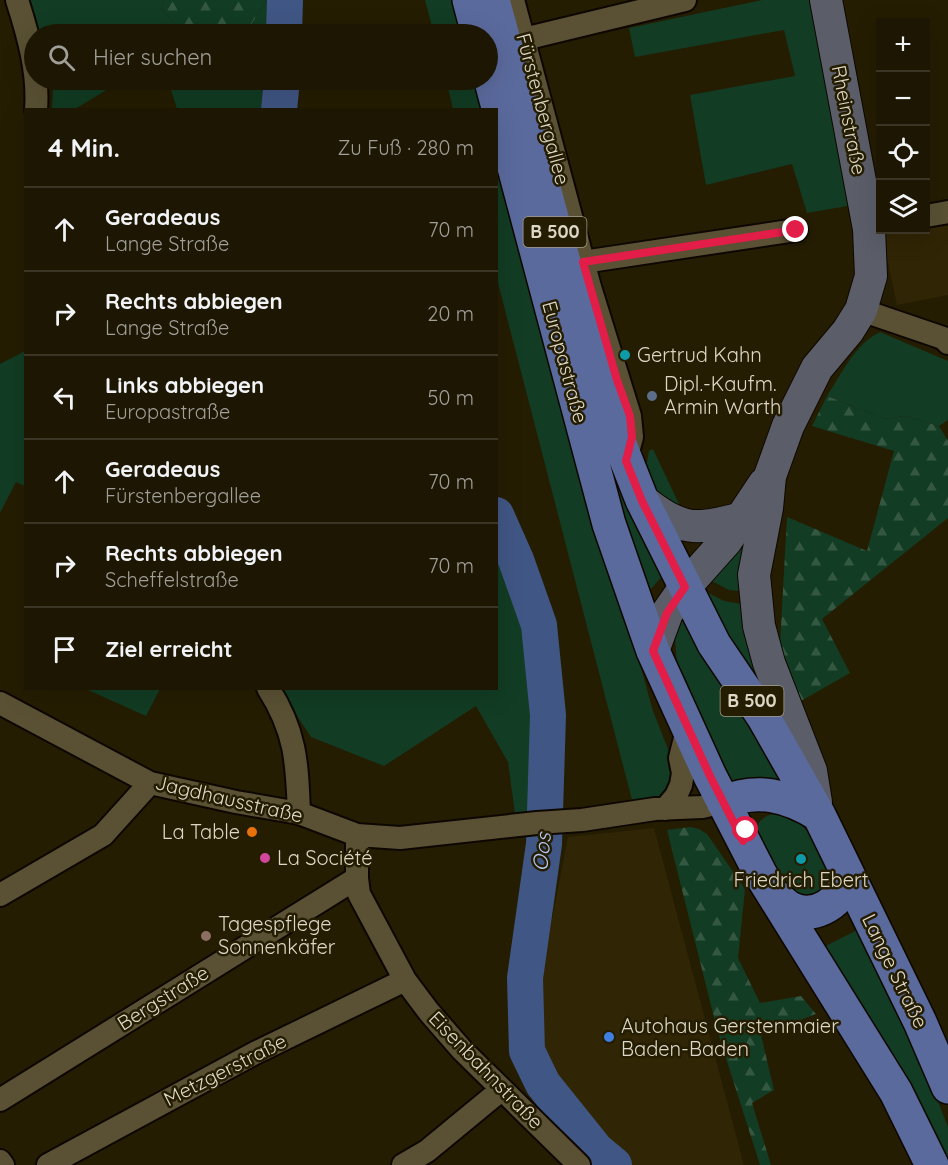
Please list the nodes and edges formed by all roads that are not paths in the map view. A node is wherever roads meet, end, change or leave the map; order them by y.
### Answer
1 (17, 0) edge
2 (469, 0) edge
3 (493, 0) edge
4 (513, 0) edge
5 (685, 0) edge
6 (826, 0) edge
7 (24, 24) edge
8 (475, 24) edge
9 (524, 39) junction
10 (36, 90) edge
11 (493, 90) edge
12 (36, 108) edge
13 (948, 212) edge
14 (930, 215) edge
15 (875, 228) edge
16 (796, 230) dead end
17 (583, 262) junction
18 (861, 310) junction
19 (948, 343) edge
20 (626, 461) junction
21 (770, 476) junction
22 (642, 501) junction
23 (742, 518) junction
24 (685, 587) junction
25 (653, 651) junction
26 (269, 690) edge
27 (0, 703) edge
28 (688, 726) junction
29 (150, 783) junction
30 (781, 798) junction
31 (723, 802) junction
32 (665, 809) junction
33 (299, 813) junction
34 (819, 815) junction
35 (357, 835) junction
36 (743, 841) junction
37 (357, 878) junction
38 (849, 878) junction
39 (773, 894) junction
40 (0, 895) edge
41 (405, 980) junction
42 (948, 1087) edge
43 (501, 1090) junction
44 (0, 1100) edge
45 (0, 1161) edge
46 (3, 1165) edge
47 (48, 1165) edge
48 (403, 1165) edge
49 (579, 1165) edge
50 (932, 1165) edge

1 - 7 street
2 - 8 main road
3 - 20 main road, Europastraße / B 500
4 - 9 street, Fürstenbergallee
5 - 9 street
6 - 15 street, Rheinstraße
9 - 17 street, Fürstenbergallee
10 - 12 street
11 - 25 main road, Europastraße / B 500
13 - 14 street
15 - 18 street, Rheinstraße
16 - 17 street
17 - 20 street, Fürstenbergallee
18 - 19 street
18 - 21 street, Lange Straße
20 - 22 main road, Europastraße / B 500
21 - 23 street, Lange Straße
21 - 34 street, Lange Straße
22 - 23 street
22 - 24 main road, Europastraße / B 500
23 - 24 street, Lange Straße
24 - 25 street, Lange Straße
24 - 34 main road, Europastraße / B 500
25 - 28 main road, B 500
26 - 33 street
27 - 29 street, Jagdhausstraße
28 - 31 main road, B 500
28 - 32 street
29 - 33 street, Jagdhausstraße
29 - 40 street
30 - 31 main road
30 - 34 main road
30 - 36 main road
31 - 32 street, Jagdhausstraße
31 - 36 main road, B 500
32 - 35 street, Jagdhausstraße
33 - 35 street, Jagdhausstraße
34 - 38 main road, Lange Straße / B 500
35 - 37 street, Eisenbahnstraße
36 - 39 main road, B 500
37 - 41 street, Eisenbahnstraße
37 - 44 street, Bergstraße
38 - 39 main road
38 - 42 main road, Lange Straße / B 500
39 - 50 main road, B 500
41 - 43 street, Eisenbahnstraße
41 - 47 street, Metzgerstraße
43 - 48 street
43 - 49 street, Eisenbahnstraße
45 - 46 street

